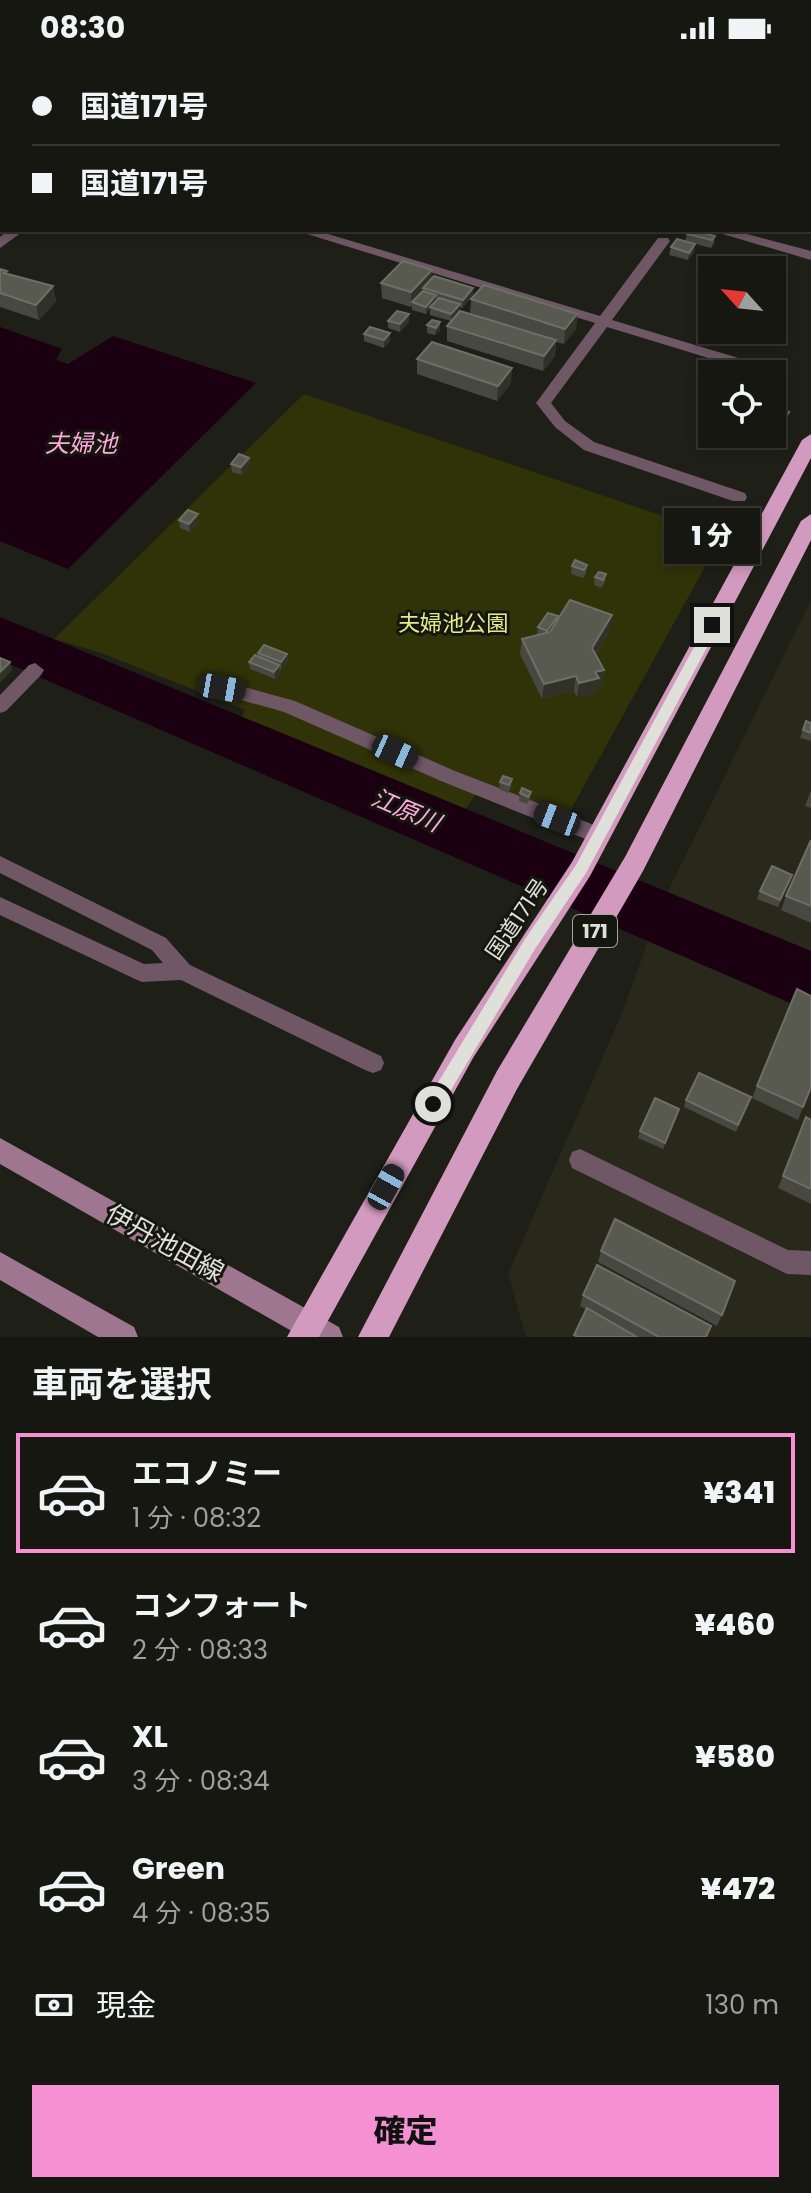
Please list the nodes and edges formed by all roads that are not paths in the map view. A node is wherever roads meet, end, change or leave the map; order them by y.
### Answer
1 (308, 232) edge
2 (727, 232) edge
3 (663, 241) dead end
4 (811, 256) edge
5 (602, 321) junction
6 (731, 360) edge
7 (811, 440) edge
8 (739, 497) dead end
9 (811, 521) edge
10 (35, 670) dead end
11 (222, 688) dead end
12 (0, 706) edge
13 (600, 836) junction
14 (0, 864) edge
15 (0, 906) edge
16 (183, 971) junction
17 (373, 1063) dead end
18 (0, 1150) edge
19 (580, 1160) dead end
20 (811, 1263) edge
21 (0, 1265) edge
22 (313, 1333) edge
23 (124, 1337) edge
24 (373, 1337) edge

1 - 5 lane
2 - 4 street
3 - 5 lane
5 - 6 lane
5 - 8 lane
7 - 13 highway, 国道171号 / 171
9 - 24 highway, 171
10 - 12 lane
11 - 13 lane
13 - 22 highway, 国道171号 / 171
14 - 16 lane
15 - 16 lane
16 - 17 lane
18 - 22 main road, 伊丹池田線
19 - 20 lane
21 - 23 main road

